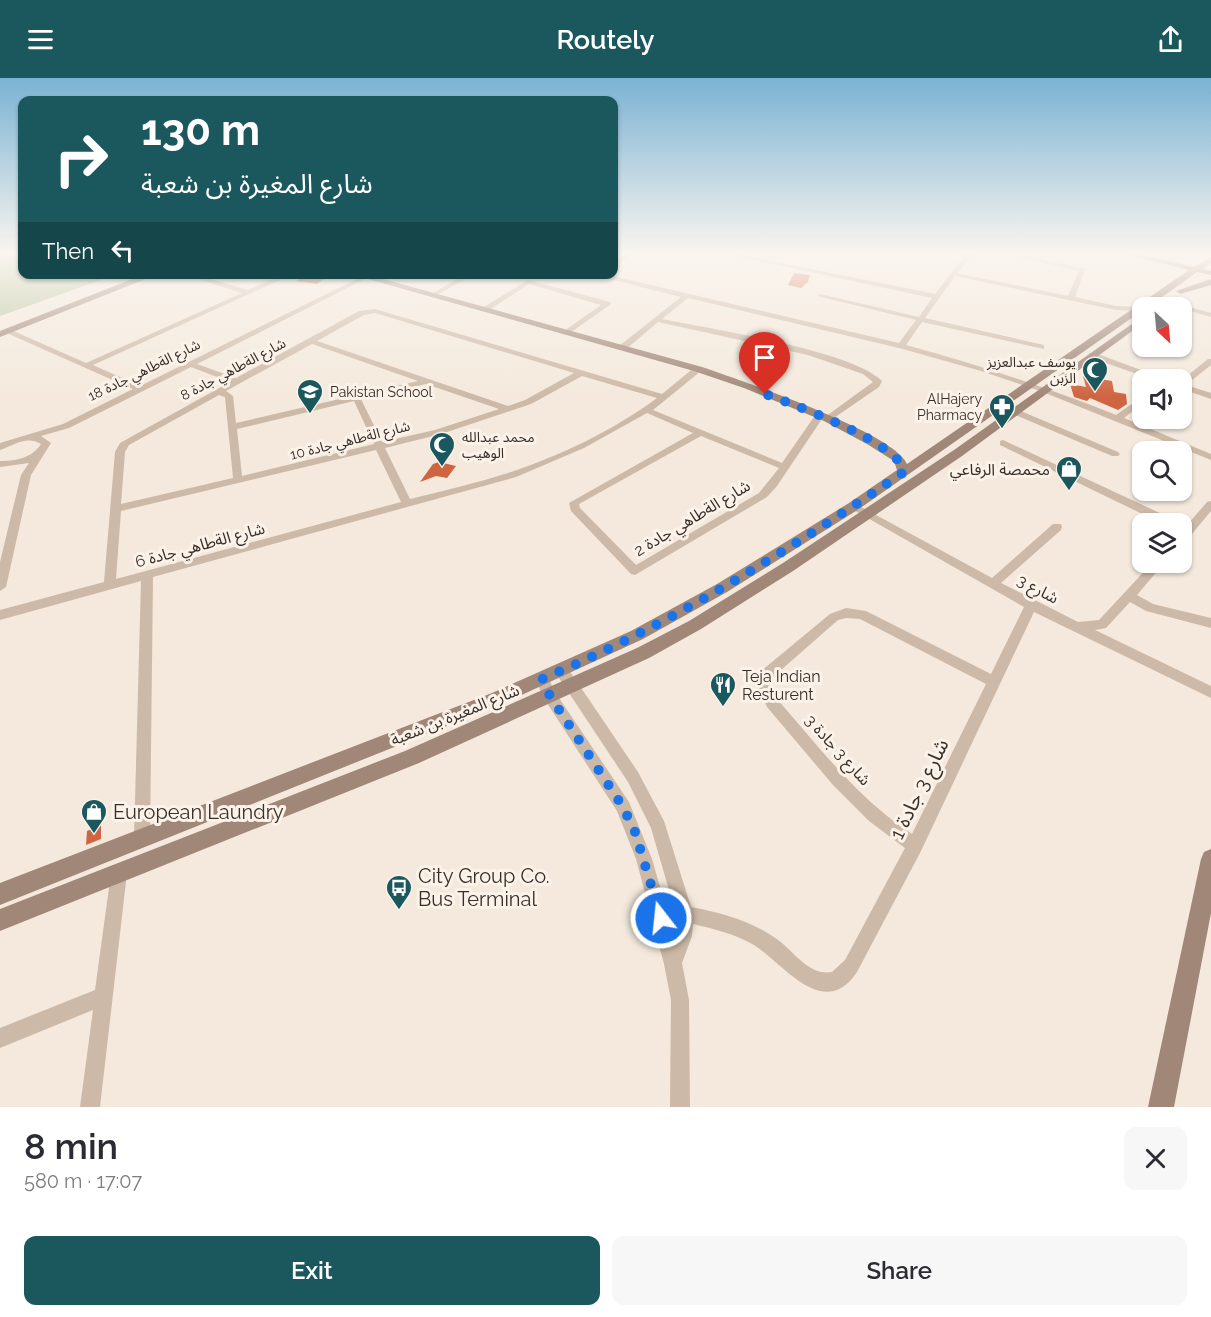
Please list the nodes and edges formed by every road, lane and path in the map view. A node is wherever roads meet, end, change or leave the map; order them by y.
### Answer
1 (84, 301) edge
2 (231, 301) edge
3 (318, 301) edge
4 (450, 301) edge
5 (497, 301) edge
6 (596, 301) edge
7 (680, 301) edge
8 (708, 301) edge
9 (843, 301) edge
10 (934, 301) edge
11 (1083, 301) edge
12 (1153, 301) edge
13 (1192, 309) edge
14 (483, 310) junction
15 (1131, 313) edge
16 (1211, 315) edge
17 (921, 318) junction
18 (657, 320) junction
19 (3, 332) edge
20 (567, 333) junction
21 (312, 341) junction
22 (901, 346) junction
23 (1041, 347) dead end
24 (622, 348) junction
25 (1092, 355) junction
26 (1211, 361) edge
27 (191, 364) junction
28 (87, 365) junction
29 (698, 369) junction
30 (1132, 369) edge
31 (581, 373) junction
32 (1192, 377) edge
33 (428, 381) junction
34 (238, 382) junction
35 (1031, 384) junction
36 (140, 389) junction
37 (1192, 389) edge
38 (1046, 390) junction
39 (220, 392) junction
40 (1211, 396) edge
41 (663, 397) junction
42 (357, 399) junction
43 (1132, 407) edge
44 (508, 409) junction
45 (646, 410) junction
46 (1016, 412) junction
47 (823, 417) junction
48 (1117, 419) junction
49 (66, 426) junction
50 (232, 427) junction
51 (701, 432) junction
52 (25, 438) junction
53 (1003, 443) dead end
54 (2, 446) edge
55 (380, 447) junction
56 (42, 449) junction
57 (890, 451) junction
58 (1115, 454) dead end
59 (927, 455) junction
60 (1211, 457) edge
61 (4, 464) edge
62 (784, 467) junction
63 (904, 472) junction
64 (26, 475) junction
65 (238, 481) junction
66 (407, 504) junction
67 (1211, 504) edge
68 (116, 509) junction
69 (861, 510) junction
70 (1150, 513) edge
71 (1192, 524) edge
72 (1057, 527) dead end
73 (2, 572) edge
74 (1150, 573) edge
75 (147, 575) junction
76 (994, 584) junction
77 (110, 585) junction
78 (0, 587) edge
79 (1129, 596) junction
80 (1031, 605) junction
81 (0, 615) edge
82 (1211, 622) edge
83 (1078, 628) junction
84 (561, 671) junction
85 (994, 682) junction
86 (571, 687) junction
87 (546, 688) junction
88 (1211, 693) edge
89 (142, 838) junction
90 (915, 845) junction
91 (1211, 859) edge
92 (119, 873) junction
93 (0, 894) edge
94 (685, 914) junction
95 (0, 920) edge
96 (673, 964) junction
97 (105, 995) junction
98 (0, 1038) edge
99 (90, 1107) edge
100 (680, 1107) edge
101 (1161, 1107) edge

1 - 19 main road
2 - 28 street
3 - 27 street, شارع الةطاهي جادة 18
4 - 14 main road
5 - 14 street
6 - 20 street
7 - 18 street
8 - 22 street
9 - 17 street
10 - 17 street
11 - 15 street
12 - 15 main road, شارع المغيرة بن شعبة
13 - 16 street
14 - 20 main road
15 - 25 main road, شارع المغيرة بن شعبة
15 - 35 main road, شارع المغيرة بن شعبة
17 - 22 street
17 - 23 street
18 - 24 street
18 - 47 street
19 - 28 street
20 - 24 main road
21 - 31 street, شارع الةطاهي جادة 8
21 - 33 street
21 - 34 street, شارع الةطاهي جادة 8
22 - 35 street
24 - 29 main road
25 - 30 street
25 - 38 main road, شارع المغيرة بن شعبة
26 - 32 street
27 - 34 street
27 - 36 street, شارع الةطاهي جادة 18
28 - 36 street
29 - 41 street, شارع الةطاهي جادة 6
29 - 47 main road
31 - 41 street, شارع الةطاهي جادة 8
31 - 44 street, شارع الةطاهي جادة 10
33 - 42 street
33 - 44 street
34 - 39 street, شارع الةطاهي جادة 8
35 - 38 street
35 - 59 main road, شارع المغيرة بن شعبة
36 - 49 street, شارع الةطاهي جادة 18
37 - 40 street
38 - 46 main road, شارع المغيرة بن شعبة
38 - 48 street
39 - 50 street
39 - 68 street, شارع الةطاهي جادة 8
41 - 45 street, شارع الةطاهي جادة 6
42 - 50 street
42 - 55 street
43 - 48 street
44 - 55 street, شارع الةطاهي جادة 10
45 - 51 street
45 - 66 street, شارع الةطاهي جادة 6
46 - 58 street
46 - 69 main road, شارع المغيرة بن شعبة
47 - 57 main road
47 - 62 street, شارع الةطاهي جادة 2
48 - 60 street
49 - 52 street, شارع الةطاهي جادة 18
49 - 56 street, شارع الةطاهي جادة 18
50 - 65 street
51 - 62 street
51 - 62 street, شارع الةطاهي جادة 2
52 - 54 street, شارع الةطاهي جادة 18
52 - 56 street
53 - 70 street
55 - 65 street, شارع الةطاهي جادة 10
55 - 66 street
56 - 61 street
56 - 64 street, شارع الةطاهي جادة 18
57 - 59 main road
57 - 63 main road
59 - 63 main road, شارع المغيرة بن شعبة
61 - 64 street
63 - 69 main road, شارع المغيرة بن شعبة
64 - 73 street, شارع الةطاهي جادة 18
65 - 68 street, شارع الةطاهي جادة 10
66 - 75 street, شارع الةطاهي جادة 6
67 - 71 street
68 - 77 street, شارع الةطاهي جادة 8
69 - 76 street, شارع 3
69 - 84 main road, شارع المغيرة بن شعبة
69 - 86 main road, شارع المغيرة بن شعبة
72 - 76 street
73 - 78 street, شارع الةطاهي جادة 18
74 - 79 street
75 - 77 street, شارع الةطاهي جادة 6
75 - 89 street
76 - 80 street, شارع 3
77 - 81 street, شارع الةطاهي جادة 6
79 - 82 street
79 - 83 street
80 - 83 street, شارع 3
80 - 85 street, شارع 3 جادة 1
83 - 88 street, شارع 3
84 - 86 street
84 - 87 main road, شارع المغيرة بن شعبة
85 - 90 street, شارع 3 جادة 1
85 - 90 street, شارع 3 جادة 3
86 - 87 main road, شارع المغيرة بن شعبة
86 - 94 street
87 - 89 main road, شارع المغيرة بن شعبة
87 - 92 main road, شارع المغيرة بن شعبة
87 - 96 street
89 - 93 main road, شارع المغيرة بن شعبة
90 - 94 street, شارع 3 جادة 1
91 - 101 main road
92 - 95 main road, شارع المغيرة بن شعبة
92 - 97 street
94 - 96 street
96 - 100 street
97 - 98 street
97 - 99 street

